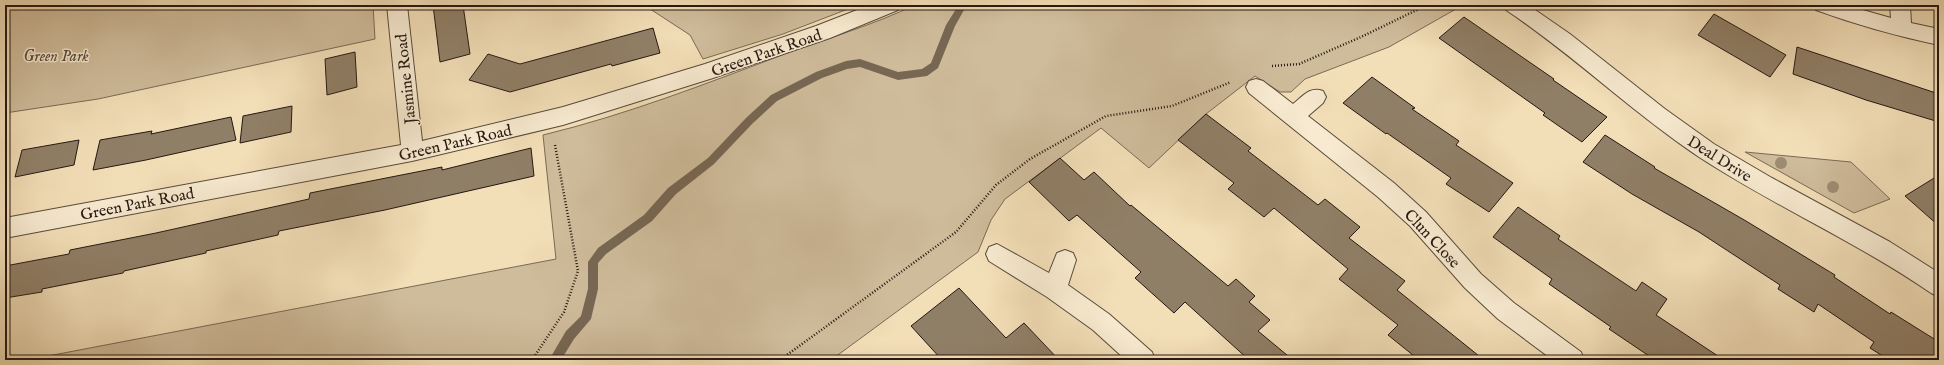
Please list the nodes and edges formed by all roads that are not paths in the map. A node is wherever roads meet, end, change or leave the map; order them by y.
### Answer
1 (397, 5) edge
2 (891, 5) edge
3 (1823, 5) edge
4 (1900, 5) edge
5 (1516, 6) edge
6 (1902, 30) junction
7 (1939, 37) edge
8 (1256, 87) dead end
9 (1316, 98) dead end
10 (1294, 116) junction
11 (412, 152) junction
12 (5, 228) edge
13 (997, 254) dead end
14 (1065, 260) dead end
15 (1939, 286) edge
16 (1055, 289) junction
17 (1143, 360) edge
18 (1572, 360) edge

1 - 11 street, Jasmine Road
2 - 11 street, Green Park Road
3 - 6 street
4 - 6 street
5 - 15 street, Deal Drive
6 - 7 street
8 - 10 street, Clun Close
9 - 10 street
10 - 18 street, Clun Close
11 - 12 street, Green Park Road
13 - 16 street
14 - 16 street
16 - 17 street

